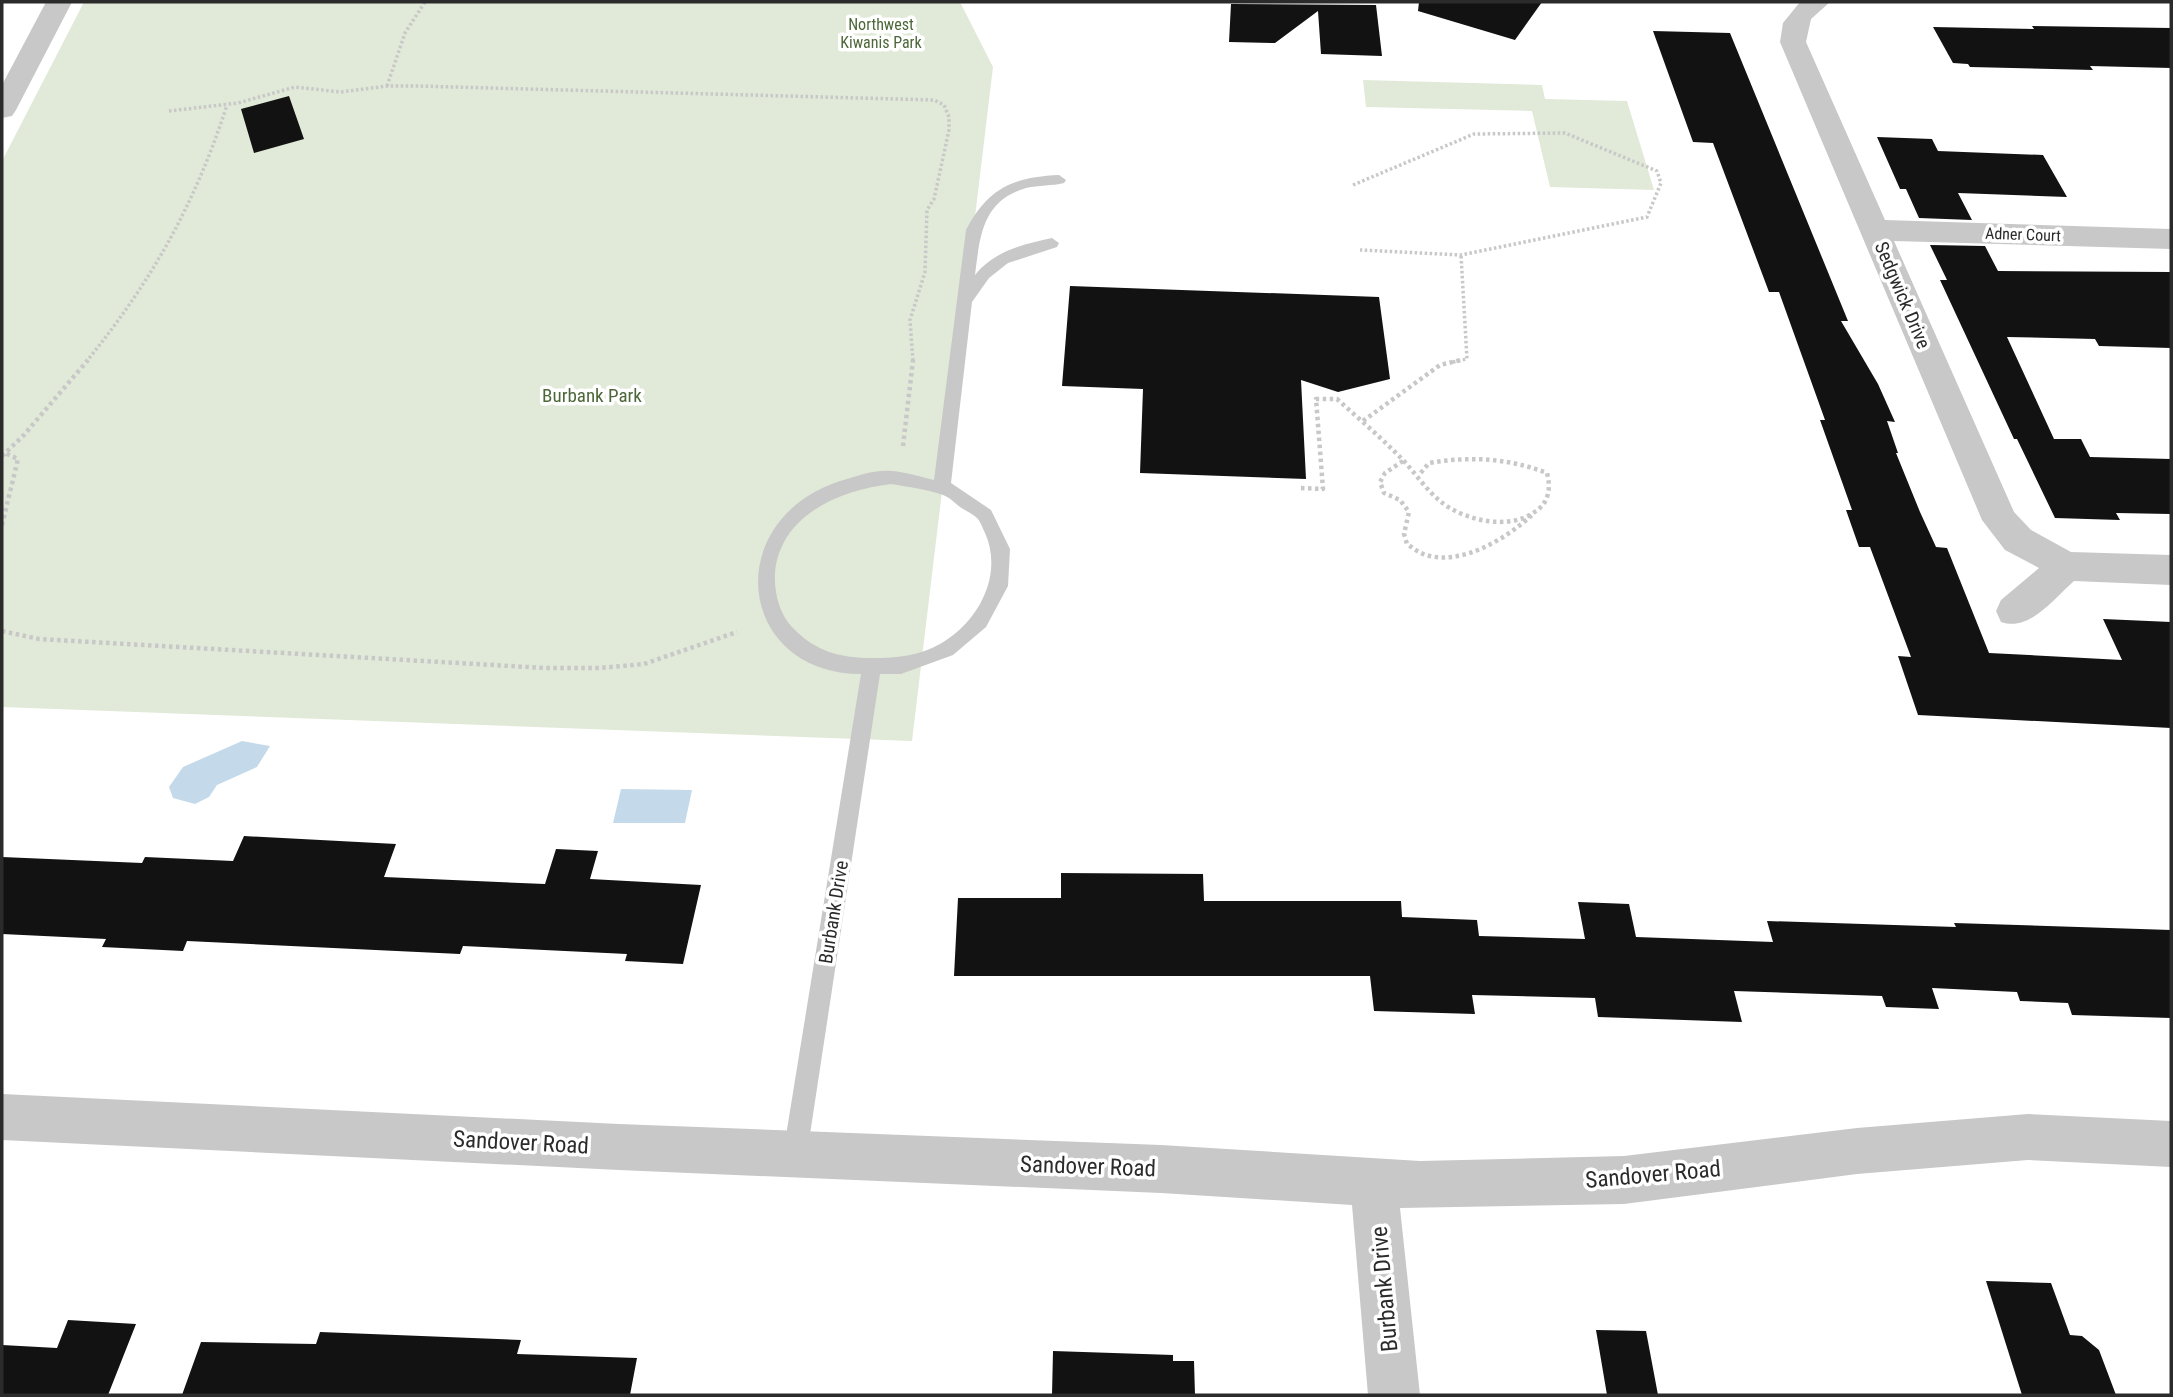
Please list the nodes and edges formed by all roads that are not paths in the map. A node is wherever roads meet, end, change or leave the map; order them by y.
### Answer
1 (59, 2) edge
2 (1817, 2) edge
3 (2, 110) edge
4 (1059, 180) dead end
5 (1875, 230) junction
6 (2171, 239) edge
7 (1052, 243) dead end
8 (964, 311) junction
9 (942, 485) junction
10 (2066, 566) junction
11 (2171, 570) edge
12 (2014, 611) dead end
13 (872, 670) junction
14 (2, 1117) edge
15 (2171, 1144) edge
16 (795, 1154) junction
17 (1374, 1183) junction
18 (1394, 1395) edge

1 - 3 street
2 - 5 street, Sedgwick Drive
4 - 8 lane
5 - 6 street, Adner Court
5 - 10 street, Sedgwick Drive
7 - 8 lane
8 - 9 lane
9 - 13 lane
9 - 13 lane
10 - 11 street
10 - 12 street
13 - 16 lane, Burbank Drive
14 - 16 street, Sandover Road
15 - 17 street, Sandover Road
16 - 17 street, Sandover Road
17 - 18 street, Burbank Drive

